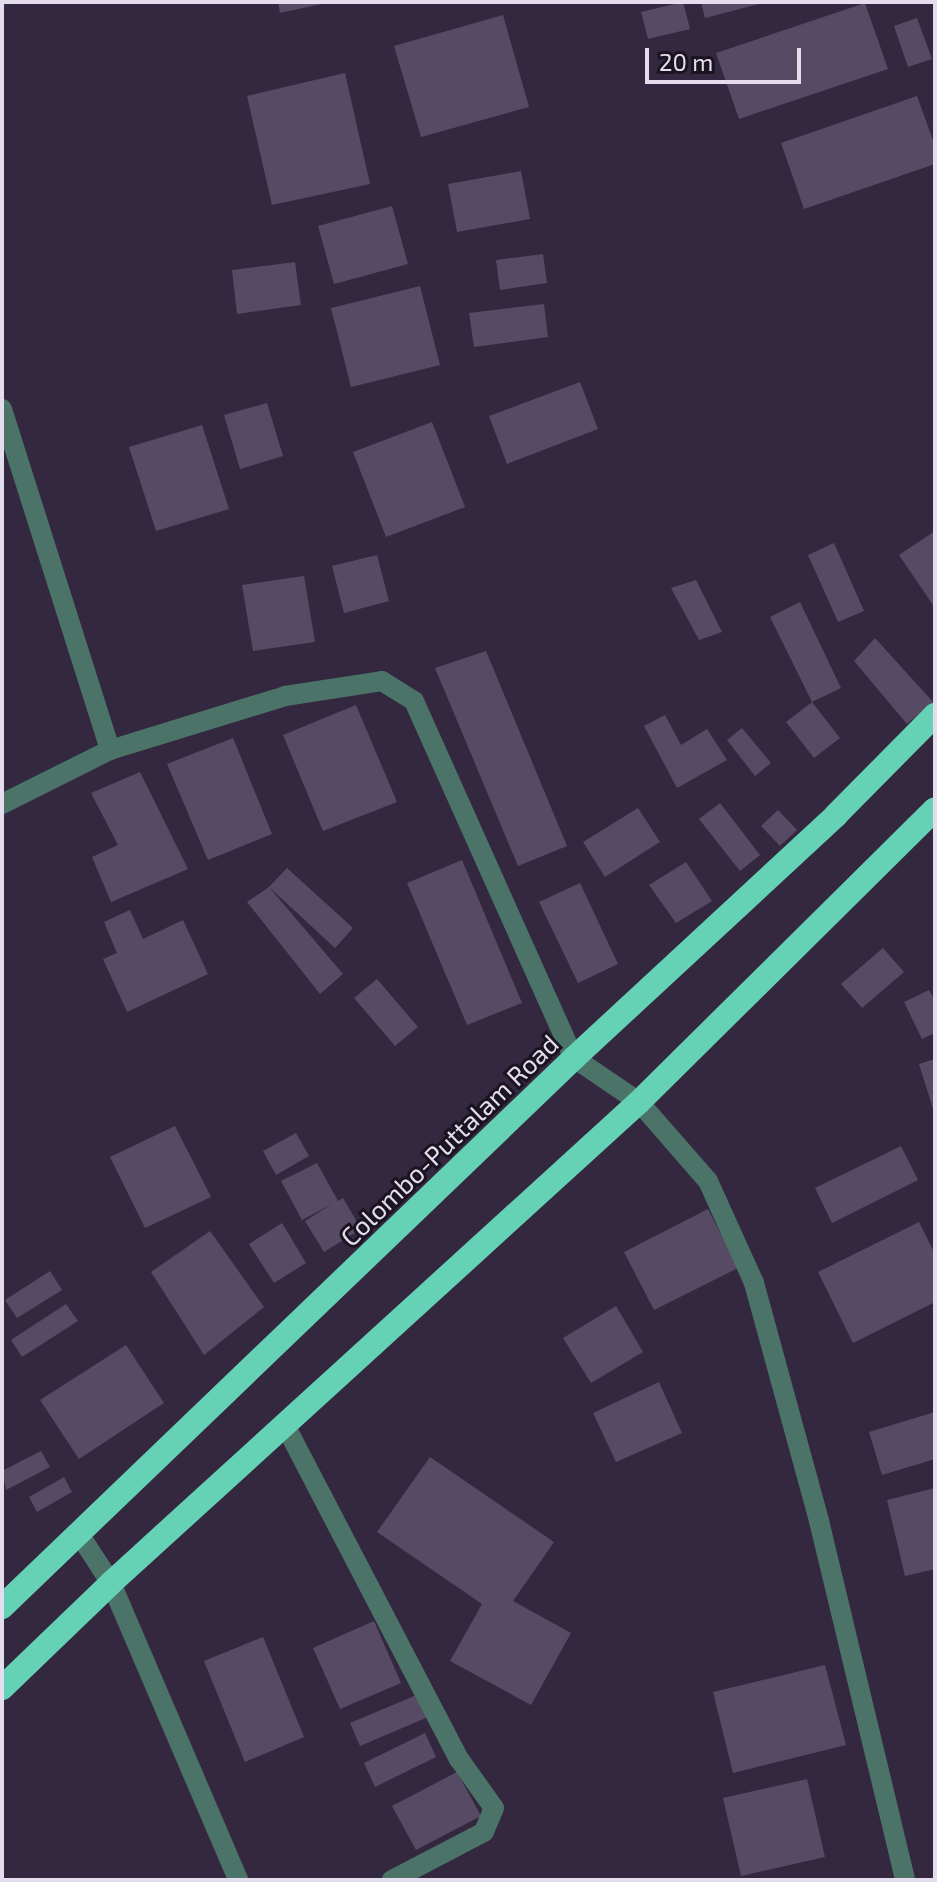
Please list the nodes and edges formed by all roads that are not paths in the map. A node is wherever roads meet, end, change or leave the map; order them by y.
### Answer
1 (2, 409) edge
2 (935, 715) edge
3 (110, 750) junction
4 (2, 804) edge
5 (935, 809) edge
6 (574, 1058) junction
7 (639, 1102) junction
8 (285, 1425) junction
9 (79, 1534) junction
10 (111, 1583) junction
11 (2, 1607) edge
12 (2, 1688) edge
13 (238, 1880) edge
14 (392, 1880) edge
15 (905, 1880) edge

1 - 3 street
2 - 6 highway, Colombo-Puttalam Road
3 - 4 street
3 - 6 street
5 - 7 highway
6 - 7 street
6 - 9 highway, Colombo-Puttalam Road
7 - 8 highway
7 - 15 street
8 - 10 highway
8 - 14 street
9 - 10 street
9 - 11 highway, Colombo-Puttalam Road
10 - 12 highway
10 - 13 street

